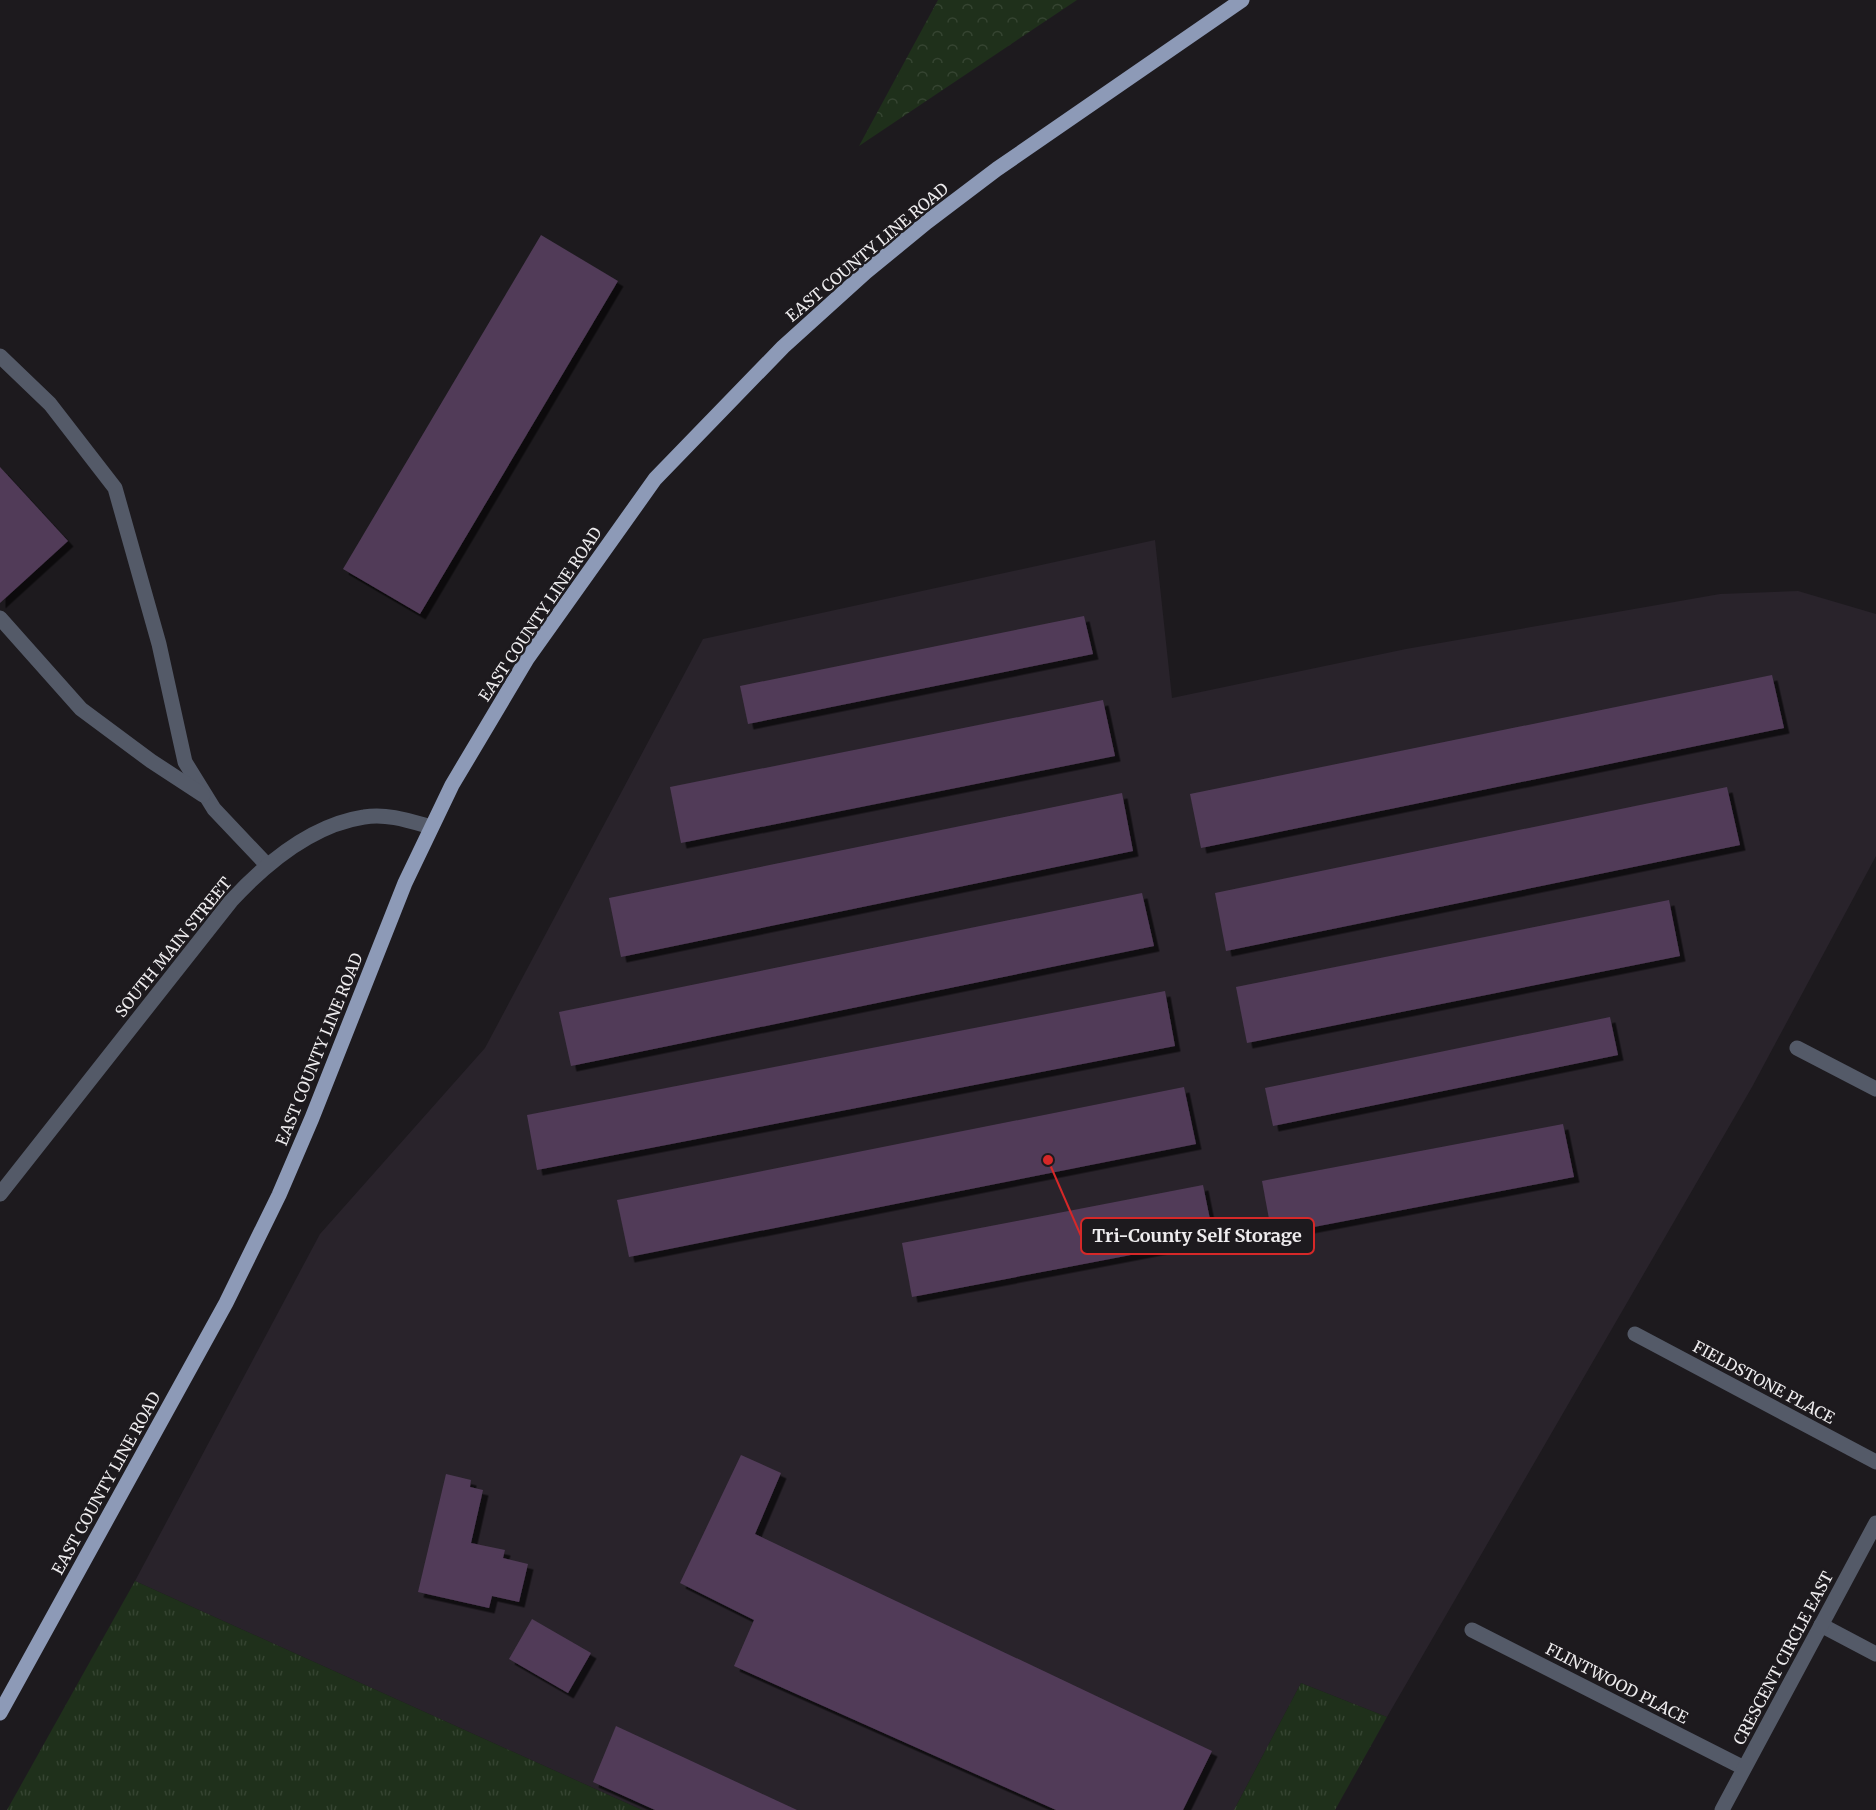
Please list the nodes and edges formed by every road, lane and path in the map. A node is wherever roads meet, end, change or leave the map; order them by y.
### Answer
1 (1242, 0) edge
2 (0, 356) edge
3 (0, 618) edge
4 (208, 799) junction
5 (431, 827) junction
6 (267, 865) junction
7 (1797, 1048) dead end
8 (1876, 1089) edge
9 (0, 1194) edge
10 (1635, 1334) dead end
11 (1876, 1462) edge
12 (1876, 1523) edge
13 (1821, 1625) junction
14 (1472, 1630) dead end
15 (1876, 1654) edge
16 (0, 1713) edge
17 (1744, 1768) junction
18 (1722, 1810) edge

1 - 5 main road, EAST COUNTY LINE ROAD
2 - 4 street
3 - 4 street
4 - 6 street
5 - 6 street, SOUTH MAIN STREET
5 - 16 main road, EAST COUNTY LINE ROAD
6 - 9 street, SOUTH MAIN STREET
7 - 8 street
10 - 11 street, FIELDSTONE PLACE
12 - 13 street, CRESCENT CIRCLE EAST
13 - 15 street
13 - 17 street, CRESCENT CIRCLE EAST
14 - 17 street, FLINTWOOD PLACE
17 - 18 street, CRESCENT CIRCLE EAST

